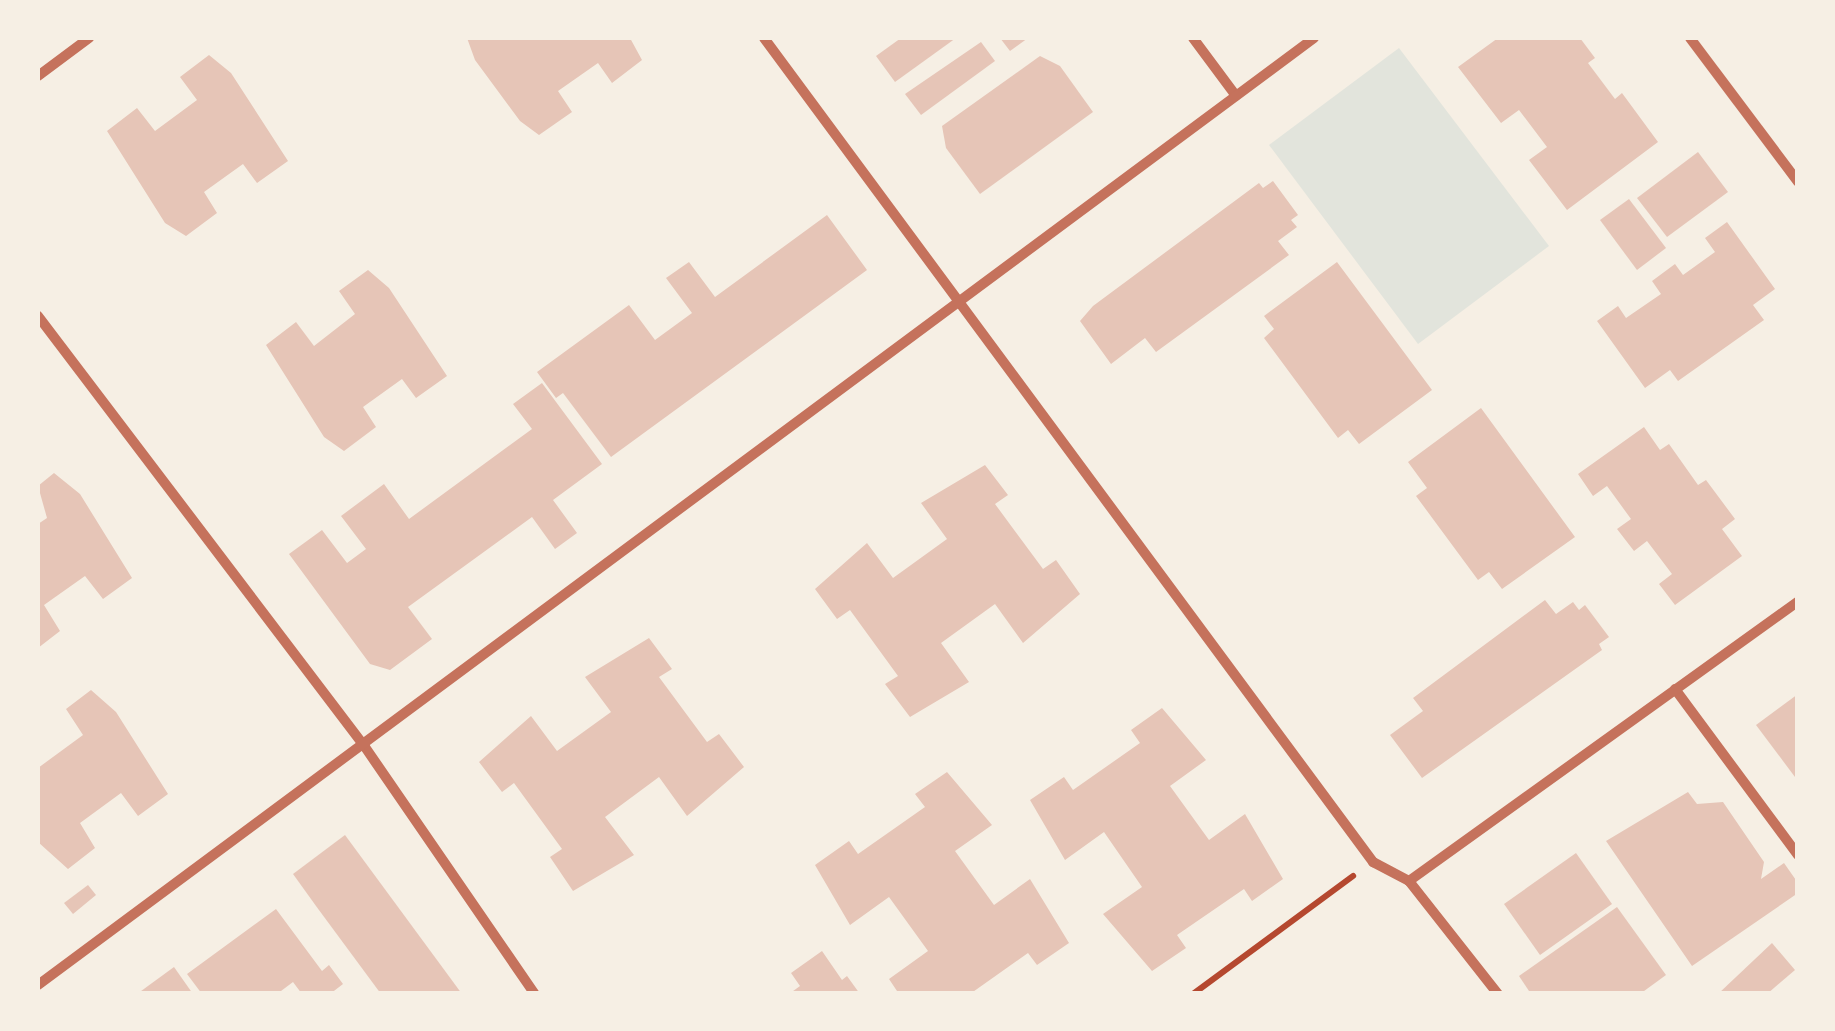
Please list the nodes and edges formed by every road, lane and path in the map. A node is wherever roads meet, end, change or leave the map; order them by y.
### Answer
1 (89, 38) edge
2 (764, 38) edge
3 (1193, 38) edge
4 (1314, 38) edge
5 (1690, 38) edge
6 (38, 76) edge
7 (1236, 96) junction
8 (1798, 182) edge
9 (961, 301) junction
10 (38, 316) edge
11 (1798, 601) edge
12 (1675, 688) junction
13 (365, 747) junction
14 (1798, 855) edge
15 (1372, 862) junction
16 (1408, 881) junction
17 (38, 985) edge
18 (534, 994) edge
19 (1193, 994) edge
20 (1498, 994) edge

1 - 6 street
2 - 9 street
3 - 7 street
4 - 7 street
5 - 8 street
7 - 9 street
9 - 13 street
9 - 15 street
10 - 13 street
11 - 12 street
12 - 14 street
12 - 16 street
13 - 17 street
13 - 18 street
15 - 16 street
15 - 19 path
16 - 20 street

